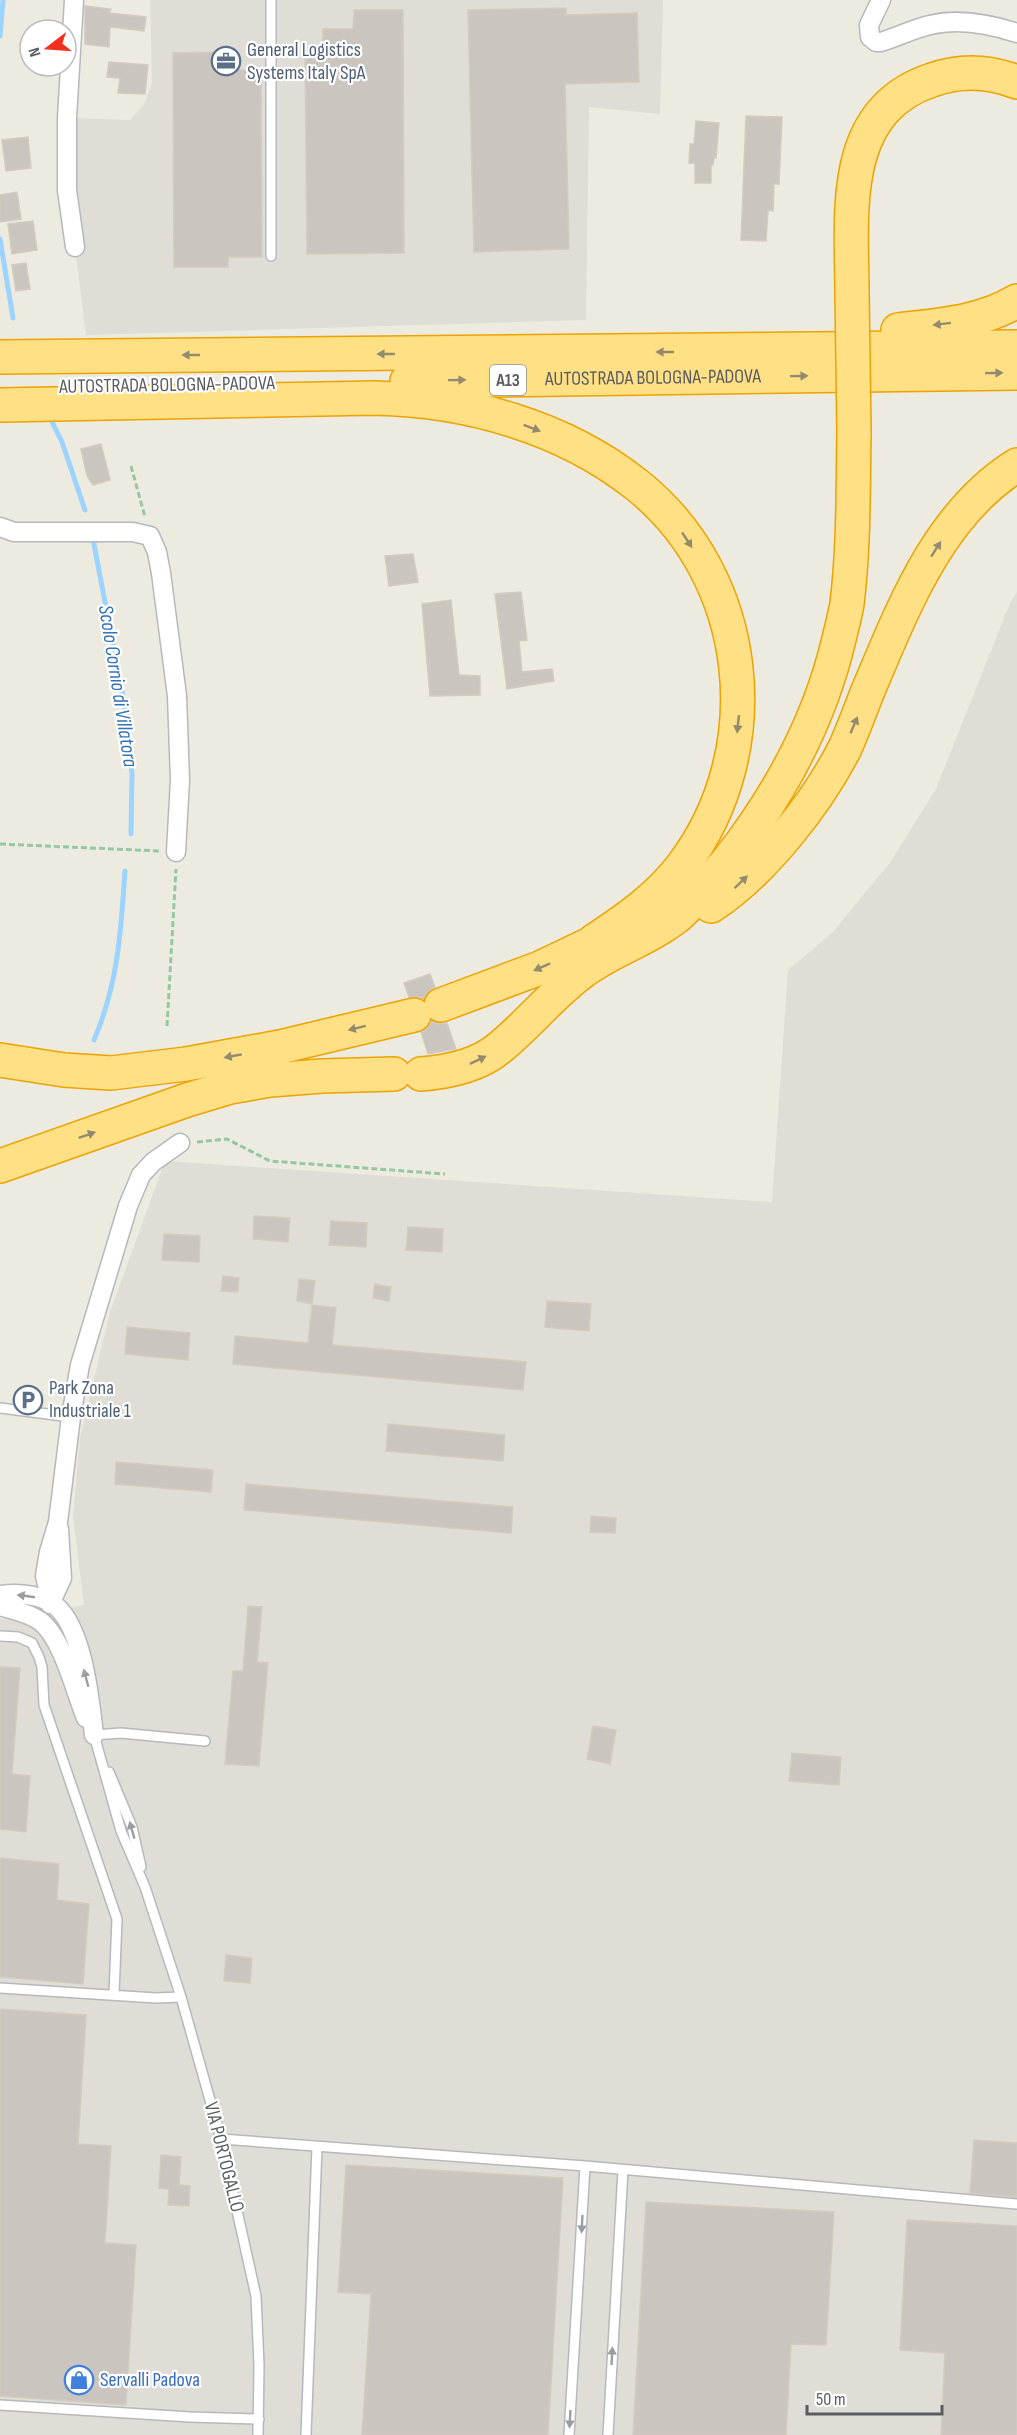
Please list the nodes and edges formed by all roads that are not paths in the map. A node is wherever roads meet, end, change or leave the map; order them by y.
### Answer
1 (74, 0) edge
2 (271, 0) edge
3 (881, 0) edge
4 (1017, 33) edge
5 (1017, 82) edge
6 (75, 247) dead end
7 (271, 256) dead end
8 (1017, 301) edge
9 (1017, 347) edge
10 (697, 352) junction
11 (0, 357) edge
12 (1017, 373) edge
13 (0, 387) edge
14 (0, 405) edge
15 (1017, 465) edge
16 (0, 527) edge
17 (176, 852) road end
18 (697, 896) junction
19 (594, 941) junction
20 (581, 972) junction
21 (0, 1037) edge
22 (0, 1060) edge
23 (186, 1064) junction
24 (180, 1143) road end
25 (32, 1155) junction
26 (0, 1166) edge
27 (0, 1172) edge
28 (0, 1408) edge
29 (71, 1417) junction
30 (0, 1595) edge
31 (51, 1602) junction
32 (0, 1606) edge
33 (39, 1620) junction
34 (0, 1636) edge
35 (94, 1735) junction
36 (205, 1741) dead end
37 (0, 1988) edge
38 (114, 1994) junction
39 (181, 1997) junction
40 (221, 2139) junction
41 (317, 2147) junction
42 (585, 2166) junction
43 (622, 2170) junction
44 (1017, 2204) edge
45 (0, 2405) edge
46 (259, 2419) junction
47 (258, 2435) edge
48 (306, 2435) edge
49 (569, 2435) edge
50 (608, 2435) edge

1 - 6 street
2 - 7 lane
3 - 4 street
5 - 18 highway, bridge
8 -> 10 highway
9 - 10 highway, AUTOSTRADA BOLOGNA-PADOVA / A13
10 -> 11 highway, AUTOSTRADA BOLOGNA-PADOVA / A13
13 -> 12 highway, AUTOSTRADA BOLOGNA-PADOVA / A13
14 -> 19 highway, A13
20 -> 15 highway
16 - 17 street
18 - 19 highway
18 - 20 highway
19 -> 23 highway
25 -> 20 highway
21 - 23 highway
22 - 23 highway
24 - 29 street
25 - 26 highway
25 - 27 highway
28 - 29 lane
29 - 31 street
31 -> 30 street
31 - 33 street
35 -> 31 street, VIA PORTOGALLO
32 - 33 street
33 - 35 street, VIA PORTOGALLO
34 - 38 lane
35 - 36 lane
35 - 39 lane, VIA PORTOGALLO
37 - 38 lane
38 - 39 lane
39 - 40 lane, VIA PORTOGALLO
40 - 41 lane
40 - 46 lane, VIA PORTOGALLO
41 - 42 lane
41 - 48 lane
42 - 43 lane
42 -> 49 lane
43 - 44 lane
50 -> 43 lane
45 - 46 lane
46 - 47 lane, VIA PORTOGALLO

